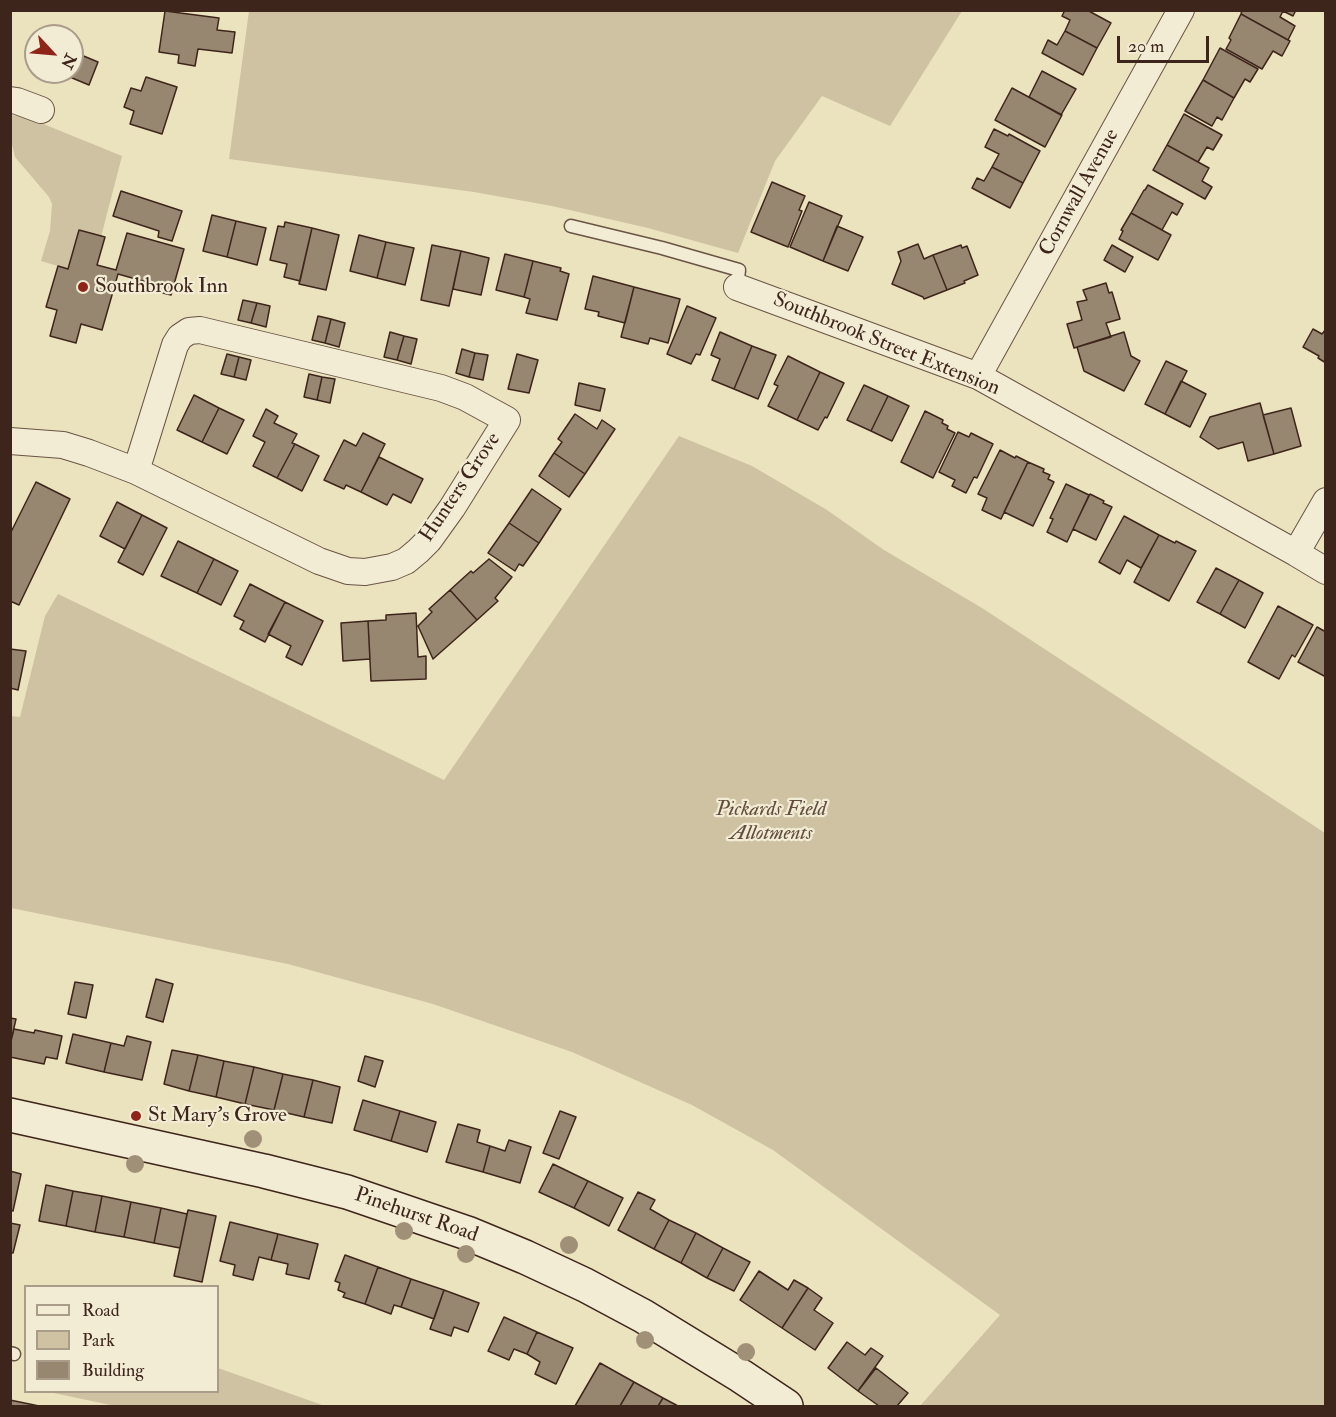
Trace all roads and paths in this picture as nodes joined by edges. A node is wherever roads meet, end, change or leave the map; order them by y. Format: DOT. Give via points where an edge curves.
graph roads {
  1 [pos="1181,10"];
  2 [pos="10,100"];
  3 [pos="41,110"];
  4 [pos="571,226"];
  5 [pos="737,287"];
  6 [pos="978,376"];
  7 [pos="10,441"];
  8 [pos="136,471"];
  9 [pos="1326,501"];
  10 [pos="1296,553"];
  11 [pos="1326,571"];
  12 [pos="10,1115"];
  13 [pos="786,1407"];
  1 -- 6 [label="street, Cornwall Avenue"];
  2 -- 3 [label="street"];
  4 -- 5 [label="lane, Southbrook Street Extension" via="739,270"];
  5 -- 6 [label="street, Southbrook Street Extension"];
  6 -- 10 [label="street, Southbrook Street Extension"];
  7 -- 8 [label="street, Hunters Grove" via="63,445"];
  8 -- 8 [label="street, Hunters Grove" via="175,345 189,331 200,330 441,388 507,420 429,540 406,561 377,571 348,571 319,561"];
  9 -- 10 [label="street"];
  10 -- 11 [label="street, Southbrook Street Extension"];
  12 -- 13 [label="street, Pinehurst Road" via="347,1192 467,1233 585,1285 643,1316"];
}
